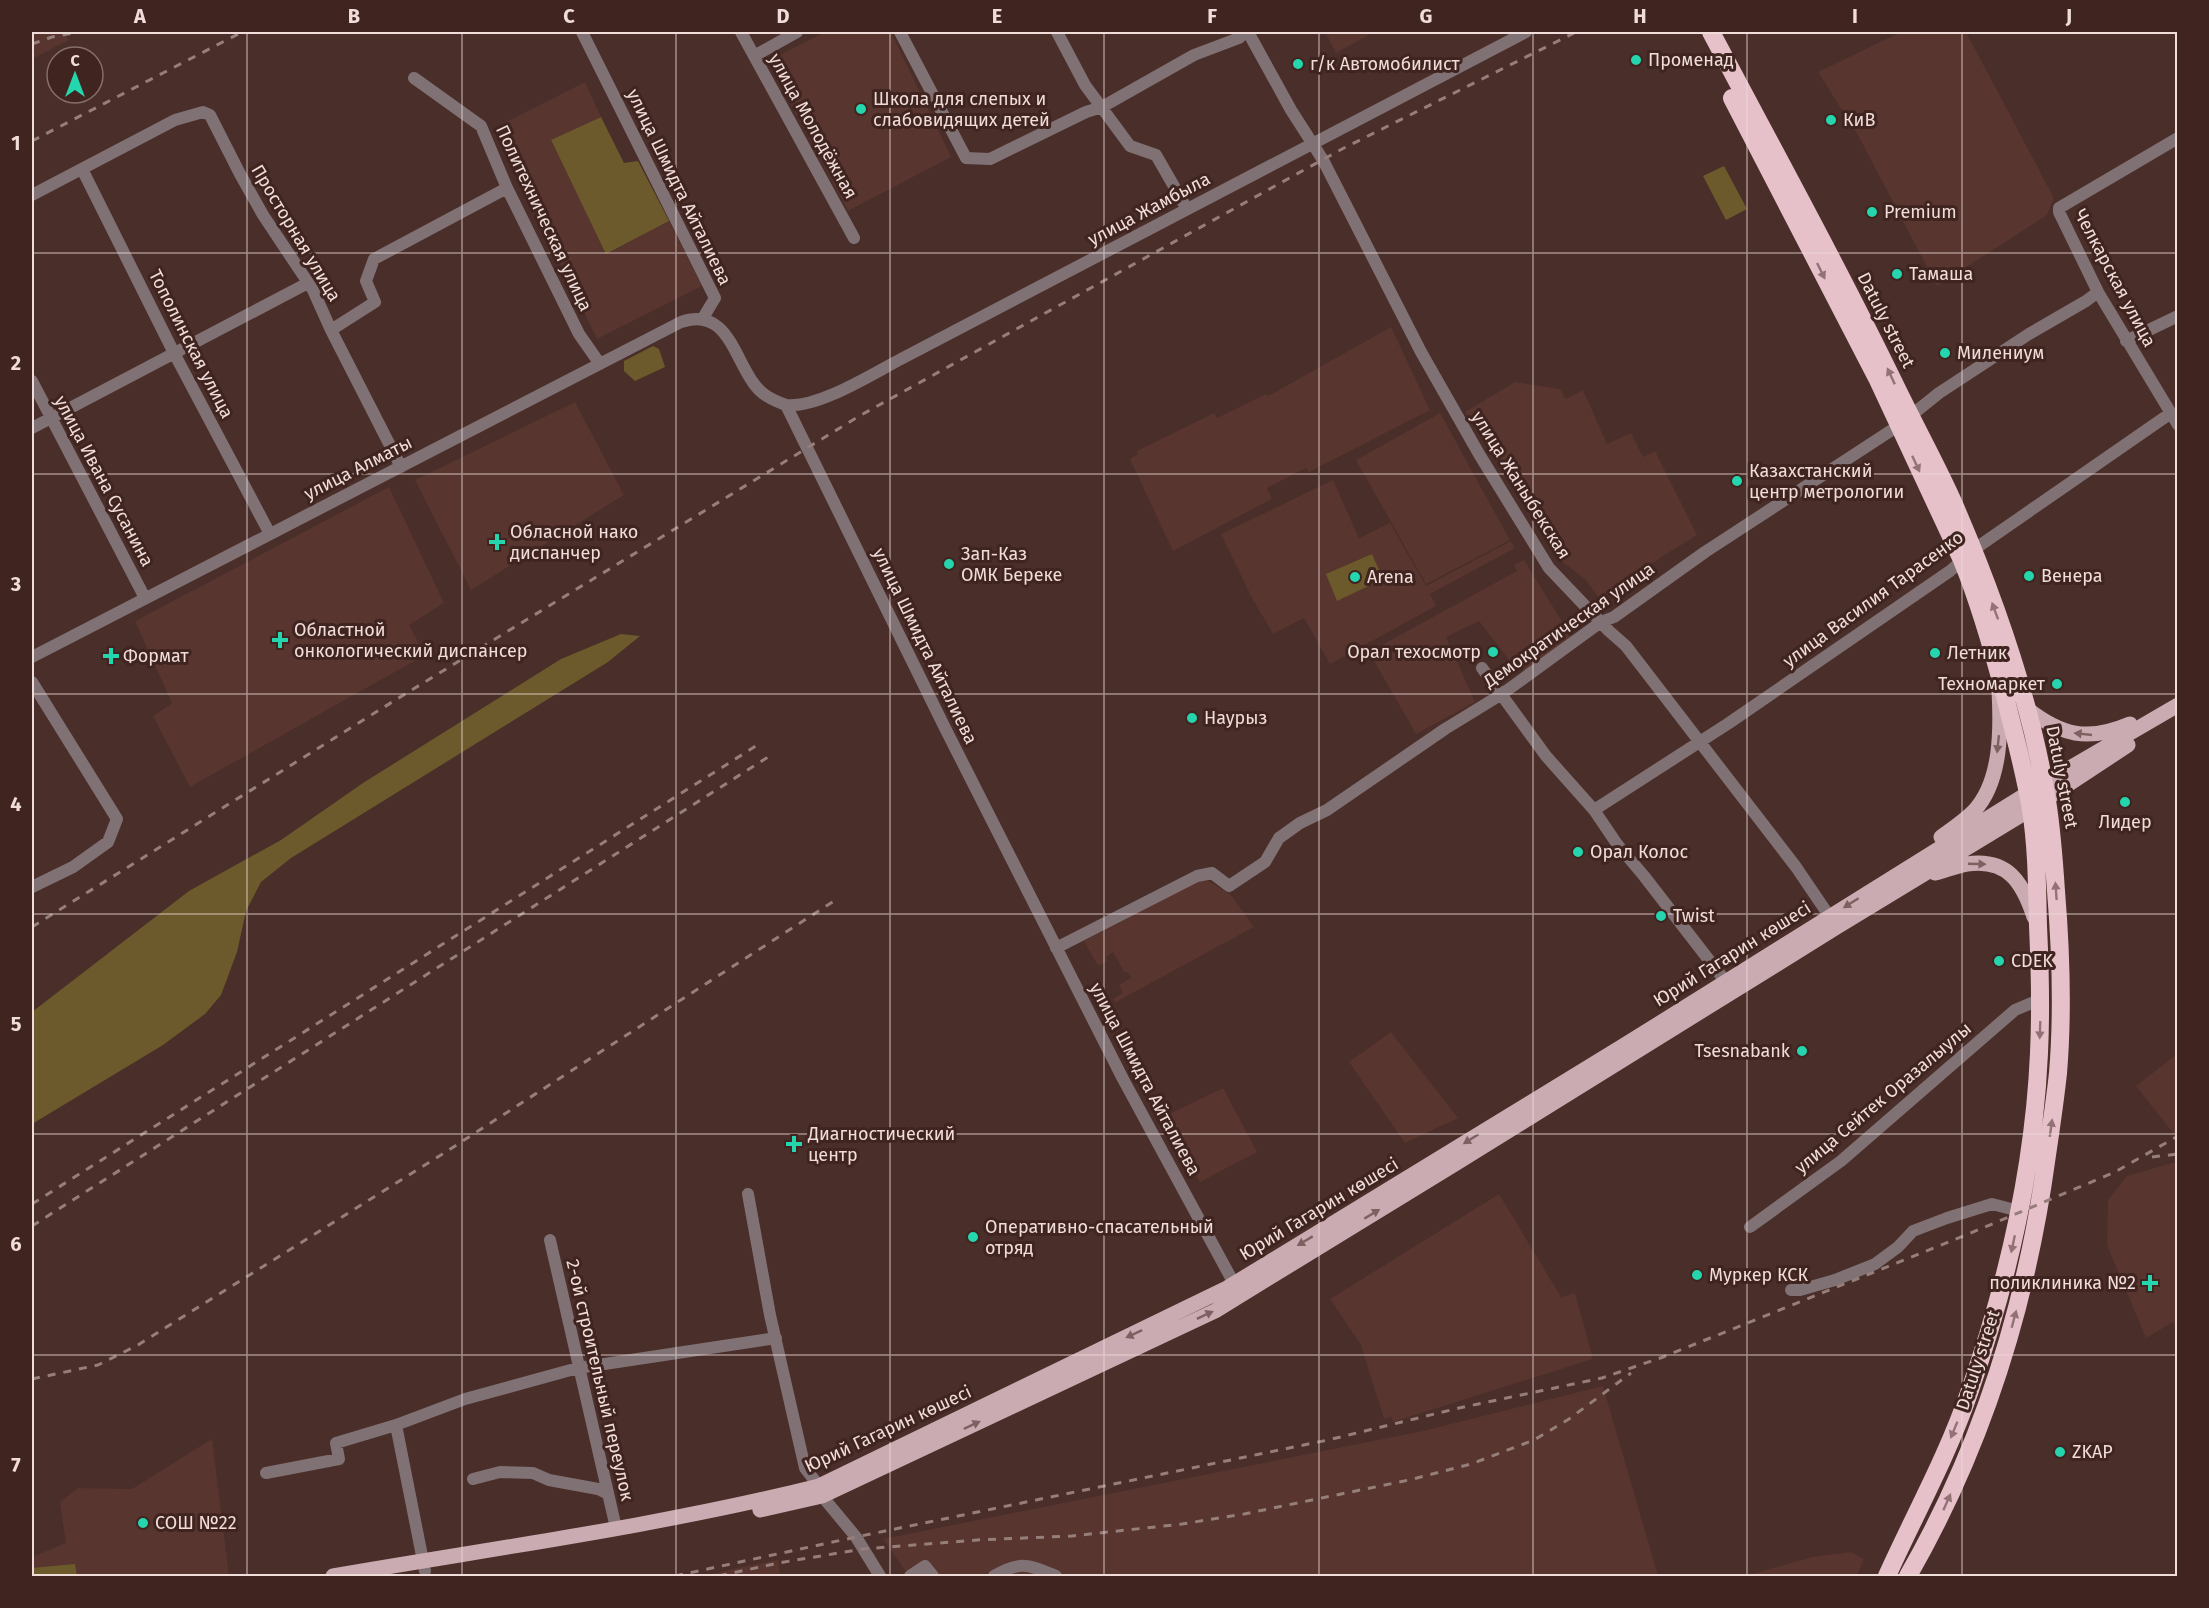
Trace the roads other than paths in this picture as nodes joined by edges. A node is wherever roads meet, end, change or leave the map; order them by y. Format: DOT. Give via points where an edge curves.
graph roads {
  1 [pos="582,32"];
  2 [pos="741,32"];
  3 [pos="797,32"];
  4 [pos="900,32"];
  5 [pos="1057,32"];
  6 [pos="1247,32"];
  7 [pos="1526,32"];
  8 [pos="1699,32"];
  9 [pos="1711,32"];
  10 [pos="754,56"];
  11 [pos="414,78"];
  12 [pos="1102,107"];
  13 [pos="2178,138"];
  14 [pos="1312,144"];
  15 [pos="82,169"];
  16 [pos="507,188"];
  17 [pos="32,195"];
  18 [pos="1187,209"];
  19 [pos="854,238"];
  20 [pos="308,283"];
  21 [pos="2098,292"];
  22 [pos="2178,316"];
  23 [pos="703,318"];
  24 [pos="331,330"];
  25 [pos="2126,341"];
  26 [pos="174,353"];
  27 [pos="600,364"];
  28 [pos="32,381"];
  29 [pos="786,405"];
  30 [pos="2171,413"];
  31 [pos="51,417"];
  32 [pos="1905,421"];
  33 [pos="2178,425"];
  34 [pos="32,428"];
  35 [pos="400,467"];
  36 [pos="270,534"];
  37 [pos="1967,556"];
  38 [pos="145,598"];
  39 [pos="1601,622"];
  40 [pos="32,657"];
  41 [pos="1996,665"];
  42 [pos="1482,668"];
  43 [pos="32,682"];
  44 [pos="1502,694"];
  45 [pos="2178,705"];
  46 [pos="2025,707"];
  47 [pos="2178,716"];
  48 [pos="1699,743"];
  49 [pos="2045,791"];
  50 [pos="2030,802"];
  51 [pos="1594,810"];
  52 [pos="1901,872"];
  53 [pos="1920,876"];
  54 [pos="32,887"];
  55 [pos="1833,921"];
  56 [pos="2059,928"];
  57 [pos="2038,929"];
  58 [pos="1056,948"];
  59 [pos="1726,982"];
  60 [pos="2041,999"];
  61 [pos="748,1194"];
  62 [pos="2019,1211"];
  63 [pos="1750,1227"];
  64 [pos="550,1240"];
  65 [pos="1238,1289"];
  66 [pos="1791,1290"];
  67 [pos="776,1338"];
  68 [pos="578,1368"];
  69 [pos="396,1425"];
  70 [pos="266,1473"];
  71 [pos="472,1479"];
  72 [pos="820,1491"];
  73 [pos="608,1494"];
  74 [pos="616,1528"];
  75 [pos="1902,1544"];
  76 [pos="1921,1554"];
  77 [pos="424,1566"];
  78 [pos="333,1576"];
  79 [pos="391,1576"];
  80 [pos="880,1576"];
  81 [pos="910,1576"];
  82 [pos="933,1576"];
  83 [pos="994,1576"];
  84 [pos="1056,1576"];
  85 [pos="1887,1576"];
  86 [pos="1908,1576"];
  1 -- 23 [label="street, улица Шмидта Айталиева" via="714,297"];
  2 -- 10 [label="street, улица Молодёжная"];
  3 -- 10 [label="street"];
  4 -- 12 [label="street" via="966,158 990,159"];
  5 -- 12 [label="street" via="1085,85"];
  6 -- 12 [label="street" via="1185,59"];
  6 -- 14 [label="street, улица Жаныбекская"];
  7 -- 14 [label="street, улица Жамбыла"];
  8 -- 32 [label="highway, Datuly street, one-way" via="1877,378"];
  32 -- 9 [label="highway, Datuly street, one-way"];
  10 -- 19 [label="street, улица Молодёжная"];
  11 -- 16 [label="street, Политехническая улица" via="481,126"];
  12 -- 18 [label="street" via="1130,146 1156,155"];
  13 -- 21 [label="street, Челкарская улица" via="2059,208"];
  14 -- 18 [label="street, улица Жамбыла"];
  14 -- 39 [label="street, улица Жаныбекская" via="1479,454 1549,568"];
  15 -- 17 [label="street"];
  15 -- 20 [label="street, Просторная улица" via="175,120 203,112 210,115 263,215"];
  15 -- 26 [label="street, Тополинская улица"];
  16 -- 24 [label="street" via="374,260 366,281 375,302"];
  16 -- 27 [label="street, Политехническая улица" via="579,334"];
  18 -- 29 [label="street, улица Жамбыла" via="816,401"];
  20 -- 24 [label="street, Просторная улица"];
  20 -- 26 [label="street"];
  21 -- 25 [label="street, Челкарская улица"];
  21 -- 32 [label="street, Демократическая улица" via="1968,374"];
  22 -- 25 [label="street"];
  23 -- 27 [label="street, улица Алматы" via="681,322"];
  23 -- 29 [label="street" via="724,332 762,393"];
  24 -- 35 [label="street, Просторная улица"];
  25 -- 30 [label="street, Челкарская улица"];
  26 -- 31 [label="street"];
  26 -- 36 [label="street, Тополинская улица"];
  27 -- 35 [label="street, улица Алматы"];
  28 -- 31 [label="street, улица Ивана Сусанина"];
  29 -- 58 [label="street, улица Шмидта Айталиева"];
  30 -- 33 [label="street, Челкарская улица"];
  30 -- 37 [label="street, улица Василия Тарасенко"];
  31 -- 34 [label="street"];
  31 -- 38 [label="street, улица Ивана Сусанина"];
  32 -- 37 [label="highway, Datuly street"];
  32 -- 39 [label="street, Демократическая улица"];
  35 -- 36 [label="street, улица Алматы"];
  36 -- 38 [label="street, улица Алматы"];
  37 -- 41 [label="highway, Datuly street"];
  46 -- 37 [label="highway, Datuly street, one-way" via="1998,618"];
  37 -- 48 [label="street, улица Василия Тарасенко"];
  38 -- 40 [label="street, улица Алматы"];
  39 -- 44 [label="street, Демократическая улица"];
  39 -- 48 [label="street, улица Жаныбекская" via="1626,646"];
  41 -- 50 [label="highway, Datuly street"];
  41 -- 52 [label="main road, one-way" via="1999,742 1988,788 1975,810"];
  42 -- 44 [label="street"];
  43 -- 54 [label="street" via="117,819 108,842 72,867"];
  44 -- 51 [label="street" via="1546,756"];
  44 -- 58 [label="street, Демократическая улица" via="1327,810 1300,823 1279,838 1265,862 1229,886 1212,873 1197,876"];
  45 -- 46 [label="main road, one-way" via="2095,735 2065,731"];
  45 -- 49 [label="main road, Юрий Гагарин көшесі"];
  46 -- 49 [label="highway, Datuly street"];
  47 -- 49 [label="main road, Юрий Гагарин көшесі"];
  48 -- 51 [label="street, улица Василия Тарасенко"];
  48 -- 55 [label="street, улица Жаныбекская" via="1794,864"];
  49 -- 50 [label="main road, Юрий Гагарин көшесі"];
  56 -- 49 [label="highway, Datuly street, one-way"];
  50 -- 52 [label="main road, Юрий Гагарин көшесі"];
  50 -- 53 [label="main road, Юрий Гагарин көшесі"];
  50 -- 57 [label="highway, Datuly street"];
  51 -- 59 [label="street"];
  52 -- 55 [label="main road, Юрий Гагарин көшесі, one-way"];
  53 -- 55 [label="main road, Юрий Гагарин көшесі"];
  53 -- 57 [label="main road, one-way" via="1970,863 1999,868 2023,887"];
  55 -- 59 [label="main road, Юрий Гагарин көшесі"];
  65 -- 55 [label="main road, Юрий Гагарин көшесі, one-way"];
  56 -- 57 [label="highway"];
  76 -- 56 [label="highway, Datuly street, one-way" via="1986,1410 2027,1266 2040,1204 2058,1072"];
  57 -- 60 [label="highway, Datuly street"];
  58 -- 65 [label="street, улица Шмидта Айталиева"];
  59 -- 65 [label="main road, Юрий Гагарин көшесі, one-way"];
  60 -- 62 [label="highway, Datuly street, one-way" via="2030,1150"];
  60 -- 63 [label="street, улица Сейтек Оразалыулы" via="2015,1010 1841,1161"];
  61 -- 67 [label="street"];
  62 -- 66 [label="street" via="1992,1204 1947,1218 1913,1231 1875,1264 1835,1280"];
  62 -- 75 [label="highway, Datuly street, one-way" via="2001,1290 1969,1394"];
  64 -- 68 [label="street, 2-ой строительный переулок"];
  65 -- 72 [label="main road, Юрий Гагарин көшесі" via="1215,1311"];
  67 -- 68 [label="street"];
  67 -- 72 [label="street" via="805,1468"];
  68 -- 69 [label="street" via="465,1399"];
  68 -- 73 [label="street, 2-ой строительный переулок"];
  69 -- 70 [label="street" via="336,1443 339,1459"];
  69 -- 77 [label="street"];
  71 -- 73 [label="street" via="500,1472 533,1473"];
  72 -- 74 [label="main road, Юрий Гагарин көшесі"];
  72 -- 77 [label="main road, Юрий Гагарин көшесі" via="781,1506 688,1524"];
  72 -- 80 [label="street"];
  73 -- 74 [label="street, 2-ой строительный переулок"];
  74 -- 77 [label="main road, Юрий Гагарин көшесі"];
  75 -- 76 [label="highway"];
  75 -- 85 [label="highway, Datuly street"];
  76 -- 86 [label="highway, Datuly street"];
  77 -- 78 [label="main road, Юрий Гагарин көшесі"];
  77 -- 79 [label="main road, Юрий Гагарин көшесі"];
  81 -- 82 [label="street" via="925,1566"];
  83 -- 84 [label="street" via="1029,1565"];
}
